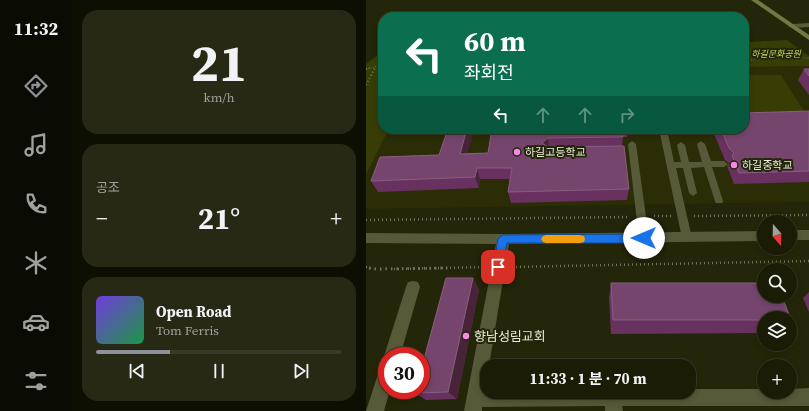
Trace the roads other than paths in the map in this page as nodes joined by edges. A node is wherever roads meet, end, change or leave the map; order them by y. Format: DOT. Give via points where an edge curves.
graph roads {
  1 [pos="754,0"];
  2 [pos="809,25"];
  3 [pos="792,26"];
  4 [pos="809,38"];
  5 [pos="664,134"];
  6 [pos="701,144"];
  7 [pos="681,145"];
  8 [pos="630,150"];
  9 [pos="686,164"];
  10 [pos="708,164"];
  11 [pos="724,164"];
  12 [pos="670,165"];
  13 [pos="693,193"];
  14 [pos="719,201"];
  15 [pos="797,235"];
  16 [pos="809,235"];
  17 [pos="757,236"];
  18 [pos="366,238"];
  19 [pos="644,238"];
  20 [pos="687,238"];
  21 [pos="503,239"];
  22 [pos="413,287"];
  23 [pos="395,347"];
  24 [pos="809,397"];
  25 [pos="379,399"];
  26 [pos="474,404"];
  27 [pos="614,404"];
  28 [pos="375,411"];
  1 -- 3 [label="street"];
  2 -- 3 [label="street"];
  3 -- 4 [label="street"];
  5 -- 12 [label="lane"];
  6 -- 10 [label="lane"];
  7 -- 9 [label="lane"];
  8 -- 19 [label="lane"];
  9 -- 10 [label="lane"];
  9 -- 12 [label="lane"];
  9 -- 13 [label="lane"];
  10 -- 11 [label="lane"];
  10 -- 14 [label="lane"];
  12 -- 20 [label="lane"];
  15 -- 16 [label="street"];
  17 -- 20 [label="street"];
  18 -- 21 [label="street"];
  19 -- 20 [label="street"];
  19 -- 21 [label="street"];
  21 -- 26 [label="street"];
  22 -- 23 [label="street"];
  24 -- 27 [label="street"];
  25 -- 28 [label="street"];
  26 -- 27 [label="street"];
}
